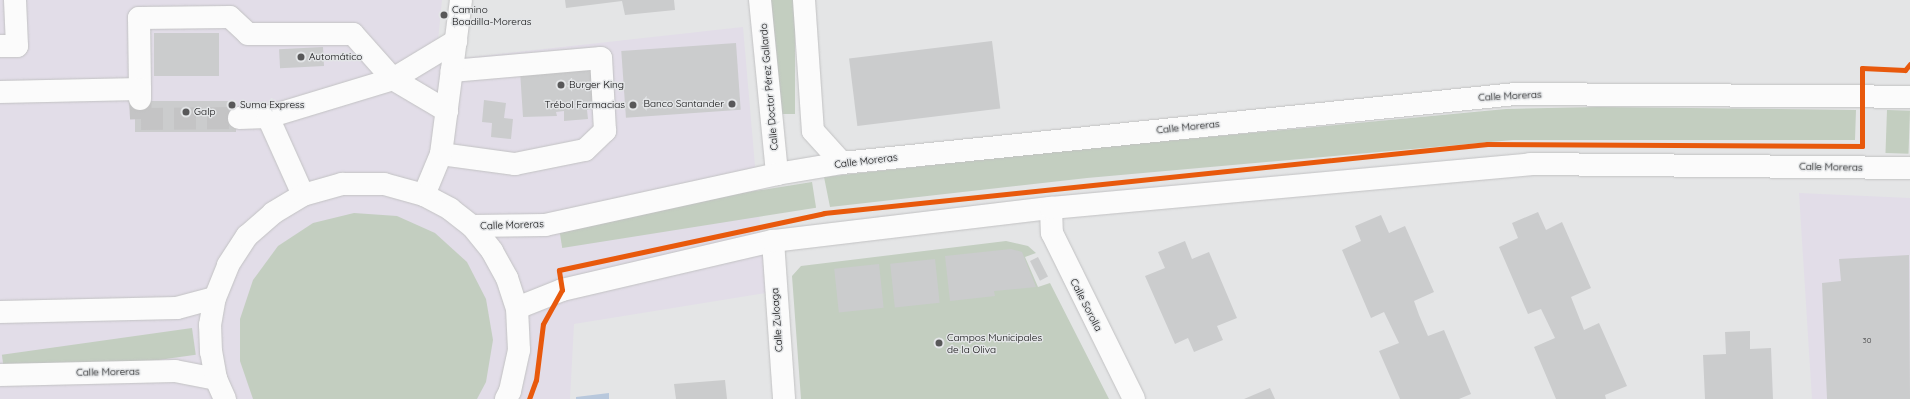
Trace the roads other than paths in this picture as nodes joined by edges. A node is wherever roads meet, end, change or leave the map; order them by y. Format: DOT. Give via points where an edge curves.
graph roads {
  1 [pos="15,0"];
  2 [pos="461,0"];
  3 [pos="760,0"];
  4 [pos="804,0"];
  5 [pos="456,41"];
  6 [pos="0,46"];
  7 [pos="452,71"];
  8 [pos="393,79"];
  9 [pos="0,92"];
  10 [pos="1910,97"];
  11 [pos="447,111"];
  12 [pos="268,117"];
  13 [pos="239,118"];
  14 [pos="441,154"];
  15 [pos="842,163"];
  16 [pos="1910,168"];
  17 [pos="777,174"];
  18 [pos="303,195"];
  19 [pos="424,195"];
  20 [pos="1050,208"];
  21 [pos="472,226"];
  22 [pos="773,241"];
  23 [pos="215,298"];
  24 [pos="516,308"];
  25 [pos="0,312"];
  26 [pos="0,375"];
  27 [pos="216,379"];
  28 [pos="225,399"];
  29 [pos="506,399"];
  30 [pos="784,399"];
  31 [pos="1134,399"];
  1 -- 6 [label="street" via="17,46"];
  2 -- 5 [label="street"];
  3 -- 17 [label="street, Calle Doctor Pérez Gallardo"];
  4 -- 15 [label="street" via="813,131"];
  5 -- 7 [label="street"];
  5 -- 8 [label="street"];
  7 -- 11 [label="street"];
  7 -- 14 [label="street" via="601,58 606,131 585,150 515,164"];
  8 -- 9 [label="street" via="353,34 248,34 230,17 139,18 140,94"];
  8 -- 11 [label="street"];
  8 -- 12 [label="street"];
  10 -- 15 [label="street, Calle Moreras" via="1515,94"];
  11 -- 14 [label="street"];
  12 -- 13 [label="street"];
  12 -- 18 [label="street"];
  14 -- 19 [label="street"];
  15 -- 17 [label="street, Calle Moreras"];
  16 -- 20 [label="street, Calle Moreras" via="1530,164"];
  17 -- 21 [label="street, Calle Moreras" via="546,225"];
  18 -- 19 [label="street" via="342,184 384,184"];
  18 -- 23 [label="street" via="272,213 247,236 228,265"];
  19 -- 21 [label="street" via="450,209"];
  20 -- 22 [label="street, Calle Moreras"];
  20 -- 31 [label="street, Calle Sorolla" via="1052,233"];
  21 -- 24 [label="street" via="500,264"];
  22 -- 24 [label="street, Calle Moreras" via="562,290"];
  22 -- 30 [label="street, Calle Zuloaga"];
  23 -- 25 [label="street" via="177,308"];
  23 -- 27 [label="street" via="210,325"];
  24 -- 29 [label="street" via="519,350"];
  26 -- 27 [label="street, Calle Moreras" via="175,371"];
  27 -- 28 [label="street"];
}
